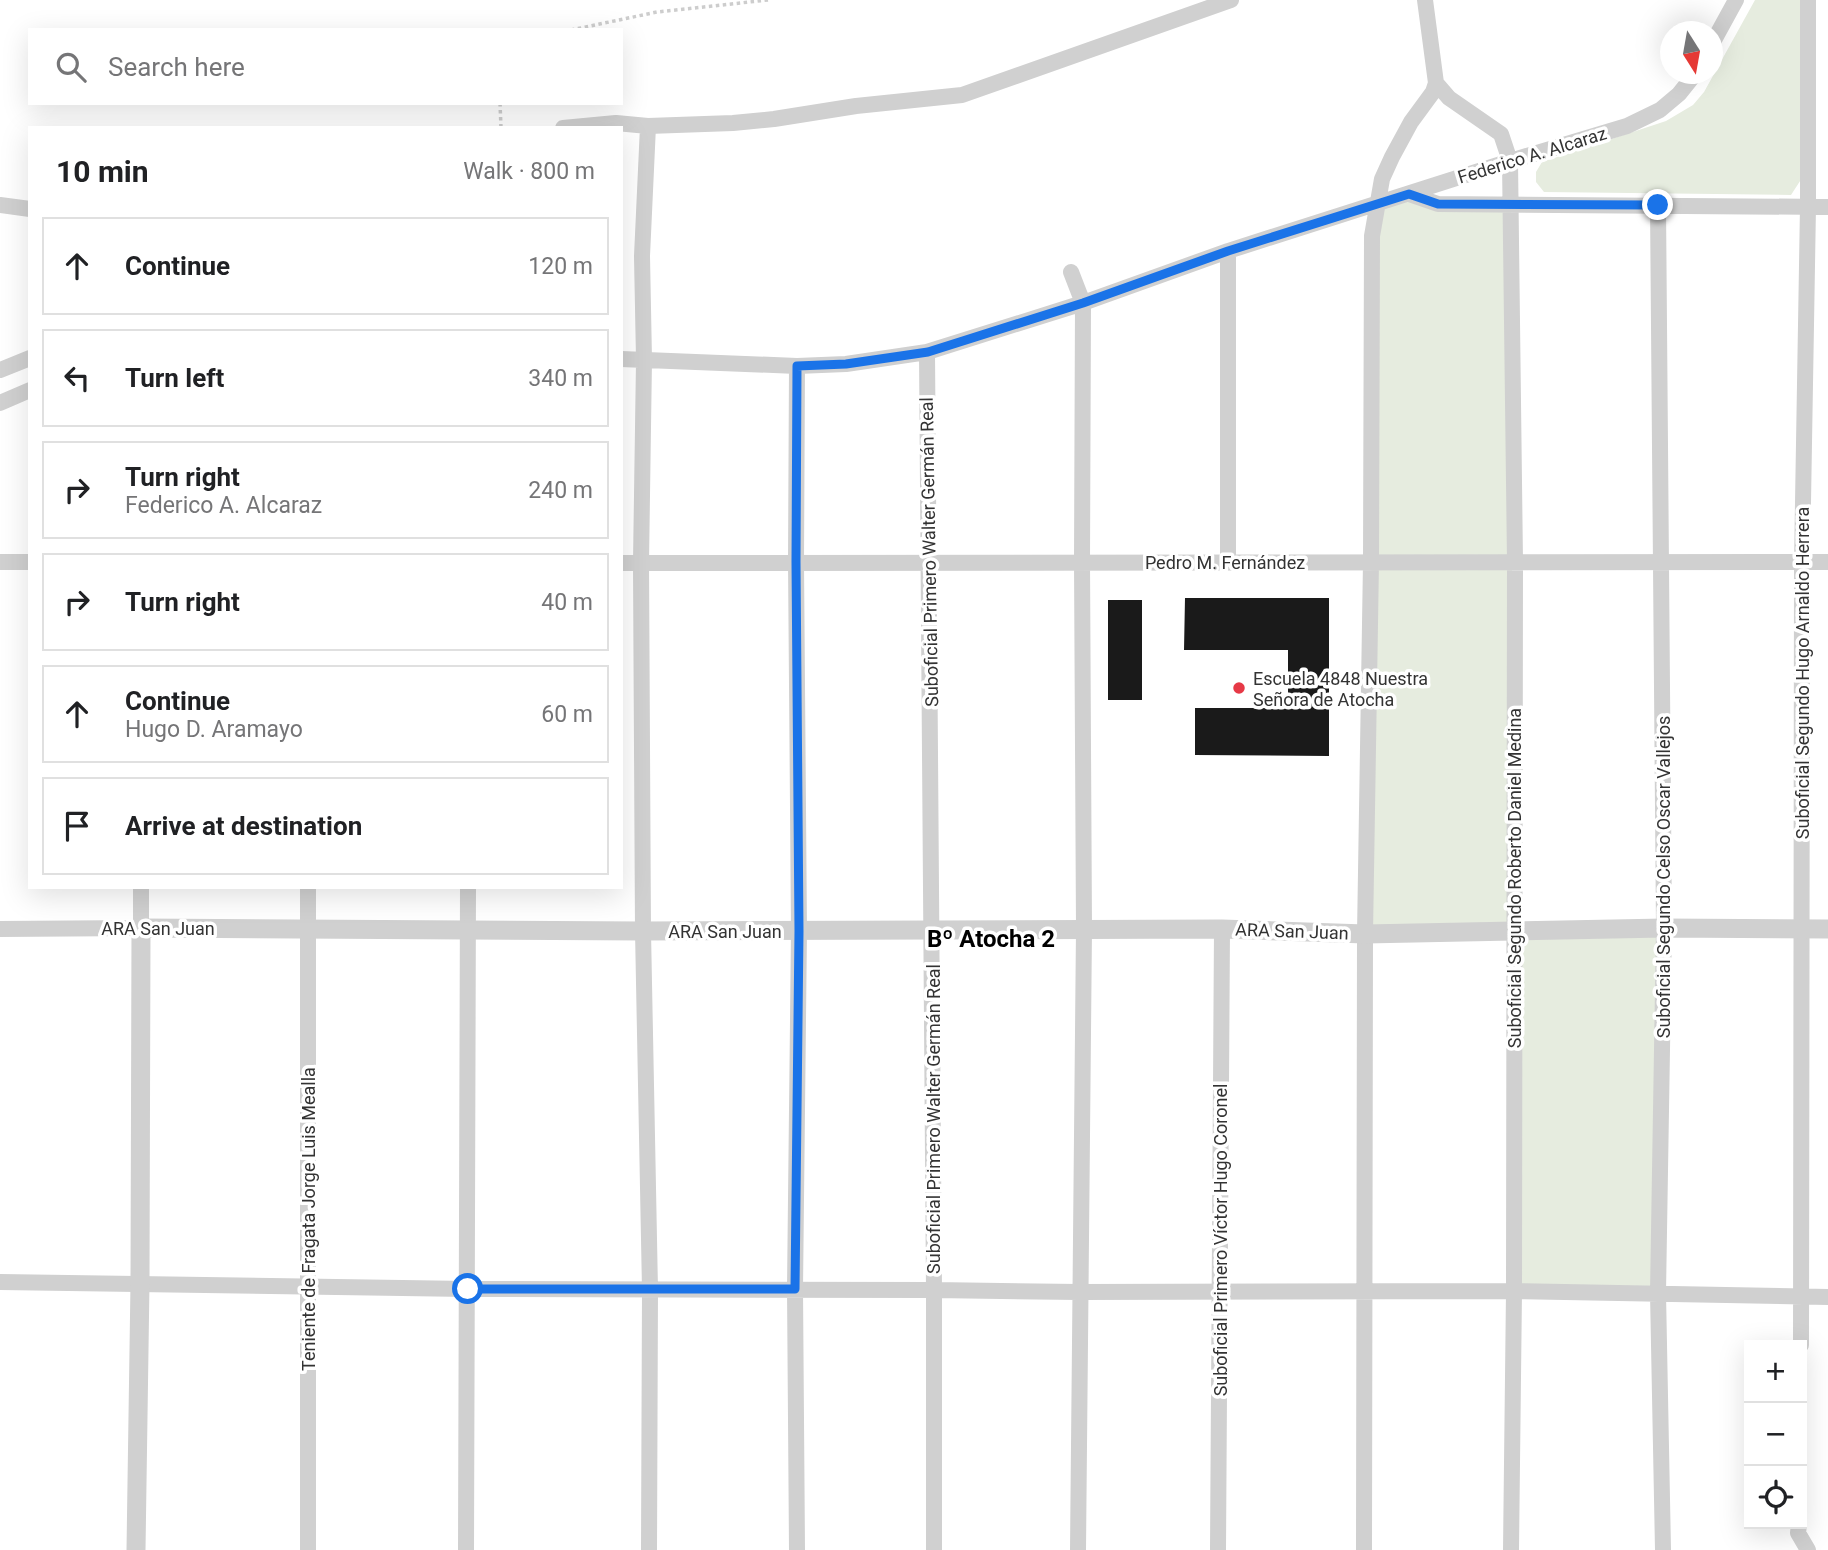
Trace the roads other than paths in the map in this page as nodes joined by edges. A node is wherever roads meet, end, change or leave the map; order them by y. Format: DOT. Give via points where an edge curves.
graph roads {
  1 [pos="1231,0"];
  2 [pos="1425,0"];
  3 [pos="1736,0"];
  4 [pos="1808,0"];
  5 [pos="1723,24"];
  6 [pos="1436,83"];
  7 [pos="1687,84"];
  8 [pos="584,126"];
  9 [pos="648,127"];
  10 [pos="1510,161"];
  11 [pos="1409,194"];
  12 [pos="1378,204"];
  13 [pos="0,205"];
  14 [pos="1511,205"];
  15 [pos="1658,205"];
  16 [pos="1808,206"];
  17 [pos="1828,206"];
  18 [pos="28,209"];
  19 [pos="1228,251"];
  20 [pos="1071,272"];
  21 [pos="1083,303"];
  22 [pos="928,352"];
  23 [pos="28,359"];
  24 [pos="623,359"];
  25 [pos="644,360"];
  26 [pos="797,366"];
  27 [pos="0,370"];
  28 [pos="28,391"];
  29 [pos="0,403"];
  30 [pos="0,562"];
  31 [pos="28,562"];
  32 [pos="796,562"];
  33 [pos="930,562"];
  34 [pos="1082,562"];
  35 [pos="1228,562"];
  36 [pos="1371,562"];
  37 [pos="1515,562"];
  38 [pos="1662,562"];
  39 [pos="1802,562"];
  40 [pos="1828,562"];
  41 [pos="623,563"];
  42 [pos="641,563"];
  43 [pos="141,889"];
  44 [pos="308,889"];
  45 [pos="468,889"];
  46 [pos="141,928"];
  47 [pos="1664,928"];
  48 [pos="0,929"];
  49 [pos="308,929"];
  50 [pos="932,929"];
  51 [pos="1084,929"];
  52 [pos="1222,929"];
  53 [pos="1802,929"];
  54 [pos="1828,929"];
  55 [pos="468,930"];
  56 [pos="799,931"];
  57 [pos="1513,931"];
  58 [pos="643,932"];
  59 [pos="1365,934"];
  60 [pos="0,1282"];
  61 [pos="140,1283"];
  62 [pos="308,1286"];
  63 [pos="468,1289"];
  64 [pos="795,1289"];
  65 [pos="650,1290"];
  66 [pos="934,1290"];
  67 [pos="1514,1291"];
  68 [pos="1079,1292"];
  69 [pos="1364,1292"];
  70 [pos="1219,1293"];
  71 [pos="1658,1293"];
  72 [pos="1802,1297"];
  73 [pos="1828,1297"];
  74 [pos="1801,1340"];
  75 [pos="1798,1529"];
  76 [pos="136,1550"];
  77 [pos="308,1550"];
  78 [pos="466,1550"];
  79 [pos="649,1550"];
  80 [pos="797,1550"];
  81 [pos="934,1550"];
  82 [pos="1078,1550"];
  83 [pos="1219,1550"];
  84 [pos="1364,1550"];
  85 [pos="1511,1550"];
  86 [pos="1663,1550"];
  87 [pos="1808,1550"];
  1 -- 9 [label="street" via="962,95 733,124"];
  2 -- 6 [label="street"];
  3 -- 5 [label="street"];
  4 -- 16 [label="street, Suboficial Segundo Hugo Arnaldo Herrera"];
  6 -- 10 [label="street" via="1501,134"];
  6 -- 12 [label="street" via="1392,157"];
  7 -- 10 [label="street, Federico A. Alcaraz" via="1660,110 1627,125"];
  8 -- 9 [label="street"];
  9 -- 25 [label="street" via="642,256"];
  10 -- 11 [label="street, Federico A. Alcaraz"];
  10 -- 14 [label="street, Suboficial Segundo Roberto Daniel Medina"];
  11 -- 12 [label="street, Federico A. Alcaraz"];
  11 -- 14 [label="street" via="1438,204"];
  12 -- 19 [label="street, Federico A. Alcaraz"];
  12 -- 36 [label="street" via="1372,236"];
  13 -- 18 [label="street"];
  14 -- 15 [label="street"];
  14 -- 37 [label="street, Suboficial Segundo Roberto Daniel Medina"];
  15 -- 16 [label="street"];
  15 -- 38 [label="street, Suboficial Segundo Celso Oscar Vallejos"];
  16 -- 17 [label="street"];
  16 -- 39 [label="street, Suboficial Segundo Hugo Arnaldo Herrera"];
  19 -- 21 [label="street, Federico A. Alcaraz"];
  19 -- 35 [label="street"];
  20 -- 21 [label="street"];
  21 -- 22 [label="street, Federico A. Alcaraz"];
  21 -- 34 [label="street"];
  22 -- 26 [label="street, Federico A. Alcaraz"];
  22 -- 33 [label="street, Suboficial Primero Walter Germán Real"];
  23 -- 27 [label="street"];
  24 -- 25 [label="street, Federico A. Alcaraz"];
  25 -- 26 [label="street, Federico A. Alcaraz"];
  25 -- 42 [label="street"];
  26 -- 32 [label="street"];
  28 -- 29 [label="street"];
  30 -- 31 [label="street"];
  32 -- 33 [label="street, Pedro M. Fernández"];
  32 -- 42 [label="street, Pedro M. Fernández"];
  32 -- 56 [label="street"];
  33 -- 34 [label="street, Pedro M. Fernández"];
  33 -- 50 [label="street, Suboficial Primero Walter Germán Real"];
  34 -- 35 [label="street, Pedro M. Fernández"];
  34 -- 51 [label="street"];
  35 -- 36 [label="street, Pedro M. Fernández"];
  36 -- 37 [label="street, Pedro M. Fernández"];
  36 -- 59 [label="street"];
  37 -- 38 [label="street, Pedro M. Fernández"];
  37 -- 57 [label="street, Suboficial Segundo Roberto Daniel Medina"];
  38 -- 39 [label="street, Pedro M. Fernández"];
  38 -- 47 [label="street, Suboficial Segundo Celso Oscar Vallejos"];
  39 -- 40 [label="street, Pedro M. Fernández"];
  39 -- 53 [label="street, Suboficial Segundo Hugo Arnaldo Herrera"];
  41 -- 42 [label="street, Pedro M. Fernández"];
  42 -- 58 [label="street"];
  43 -- 46 [label="street"];
  44 -- 49 [label="street, Teniente de Fragata Jorge Luis Mealla"];
  45 -- 55 [label="street"];
  46 -- 48 [label="street, ARA San Juan"];
  46 -- 49 [label="street, ARA San Juan"];
  46 -- 61 [label="street"];
  47 -- 53 [label="street, ARA San Juan"];
  47 -- 57 [label="street, ARA San Juan"];
  47 -- 71 [label="street, Suboficial Segundo Celso Oscar Vallejos"];
  49 -- 55 [label="street, ARA San Juan"];
  49 -- 62 [label="street, Teniente de Fragata Jorge Luis Mealla"];
  50 -- 51 [label="street, ARA San Juan"];
  50 -- 56 [label="street, ARA San Juan"];
  50 -- 66 [label="street, Suboficial Primero Walter Germán Real"];
  51 -- 52 [label="street, ARA San Juan"];
  51 -- 68 [label="street"];
  52 -- 59 [label="street, ARA San Juan"];
  52 -- 70 [label="street, Suboficial Primero Víctor Hugo Coronel"];
  53 -- 54 [label="street, ARA San Juan"];
  53 -- 72 [label="street, Suboficial Segundo Hugo Arnaldo Herrera"];
  55 -- 58 [label="street, ARA San Juan"];
  55 -- 63 [label="street"];
  56 -- 58 [label="street, ARA San Juan"];
  56 -- 64 [label="street"];
  57 -- 59 [label="street, ARA San Juan"];
  57 -- 67 [label="street, Suboficial Segundo Roberto Daniel Medina"];
  58 -- 65 [label="street"];
  59 -- 69 [label="street"];
  60 -- 61 [label="street"];
  61 -- 62 [label="street"];
  61 -- 76 [label="street"];
  62 -- 63 [label="street"];
  62 -- 77 [label="street, Teniente de Fragata Jorge Luis Mealla"];
  63 -- 65 [label="street"];
  63 -- 78 [label="street"];
  64 -- 65 [label="street"];
  64 -- 66 [label="street"];
  64 -- 80 [label="street"];
  65 -- 79 [label="street"];
  66 -- 68 [label="street"];
  66 -- 81 [label="street, Suboficial Primero Walter Germán Real"];
  67 -- 69 [label="street"];
  67 -- 71 [label="street"];
  67 -- 85 [label="street, Suboficial Segundo Roberto Daniel Medina"];
  68 -- 70 [label="street"];
  68 -- 82 [label="street"];
  69 -- 70 [label="street"];
  69 -- 84 [label="street"];
  70 -- 83 [label="street, Suboficial Primero Víctor Hugo Coronel"];
  71 -- 72 [label="street"];
  71 -- 86 [label="street, Suboficial Segundo Celso Oscar Vallejos"];
  72 -- 73 [label="street"];
  72 -- 74 [label="street, Suboficial Segundo Hugo Arnaldo Herrera"];
  75 -- 87 [label="street"];
}
